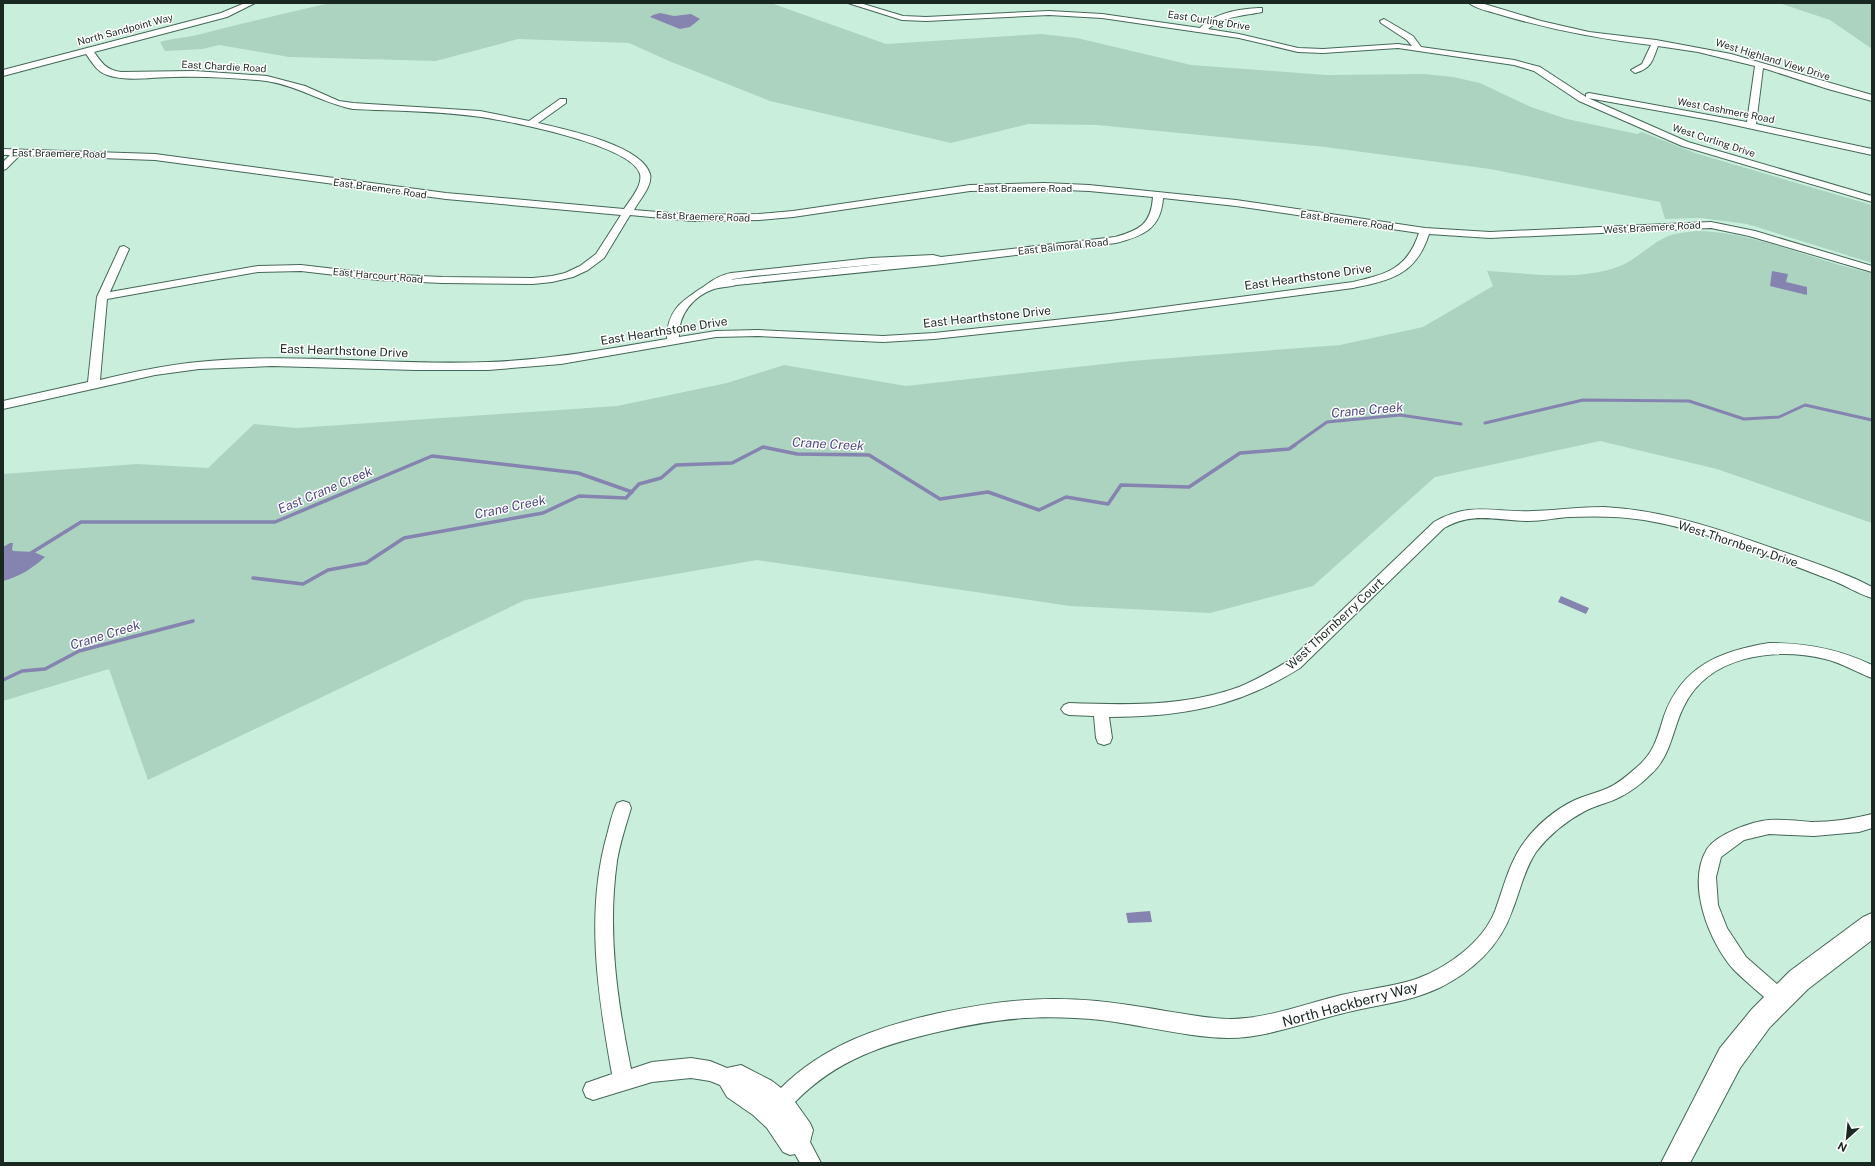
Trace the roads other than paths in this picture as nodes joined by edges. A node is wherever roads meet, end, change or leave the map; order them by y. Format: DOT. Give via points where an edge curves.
graph roads {
  1 [pos="251,3"];
  2 [pos="852,3"];
  3 [pos="1474,3"];
  4 [pos="1259,10"];
  5 [pos="1384,21"];
  6 [pos="1202,30"];
  7 [pos="1656,42"];
  8 [pos="1417,47"];
  9 [pos="88,50"];
  10 [pos="1759,65"];
  11 [pos="1537,69"];
  12 [pos="1635,70"];
  13 [pos="3,73"];
  14 [pos="1575,95"];
  15 [pos="1872,98"];
  16 [pos="563,100"];
  17 [pos="532,124"];
  18 [pos="1751,126"];
  19 [pos="3,152"];
  20 [pos="18,152"];
  21 [pos="1872,152"];
  22 [pos="3,167"];
  23 [pos="1158,195"];
  24 [pos="1872,199"];
  25 [pos="626,212"];
  26 [pos="1425,231"];
  27 [pos="124,249"];
  28 [pos="1872,269"];
  29 [pos="102,297"];
  30 [pos="673,342"];
  31 [pos="94,384"];
  32 [pos="3,404"];
  33 [pos="1552,514"];
  34 [pos="1872,593"];
  35 [pos="1872,672"];
  36 [pos="1069,709"];
  37 [pos="1101,711"];
  38 [pos="1104,738"];
  39 [pos="622,808"];
  40 [pos="1872,821"];
  41 [pos="1872,925"];
  42 [pos="1779,998"];
  43 [pos="727,1078"];
  44 [pos="624,1080"];
  45 [pos="593,1090"];
  46 [pos="782,1101"];
  47 [pos="800,1144"];
  48 [pos="811,1163"];
  49 [pos="1675,1163"];
  1 -- 9 [label="street, North Sandpoint Way" via="224,15"];
  2 -- 6 [label="street, East Curling Drive" via="888,15 914,19 1073,14"];
  3 -- 7 [label="street, West Highland View Drive" via="1605,37"];
  4 -- 6 [label="street" via="1241,12 1208,24"];
  5 -- 8 [label="street" via="1410,38"];
  6 -- 8 [label="street, East Curling Drive" via="1312,51 1376,46"];
  7 -- 10 [label="street, West Highland View Drive" via="1713,52"];
  7 -- 12 [label="street" via="1646,65"];
  8 -- 11 [label="street, East Curling Drive"];
  9 -- 13 [label="street, North Sandpoint Way"];
  9 -- 17 [label="street, East Chardie Road" via="102,69 115,74 194,74 267,79 353,106 480,114"];
  10 -- 15 [label="street, West Highland View Drive"];
  10 -- 18 [label="street"];
  11 -- 14 [label="street, West Curling Drive"];
  14 -- 18 [label="street, West Cashmere Road" via="1593,96"];
  14 -- 24 [label="street, West Curling Drive" via="1685,144"];
  16 -- 17 [label="street"];
  17 -- 25 [label="street, East Chardie Road" via="604,144 633,158 644,174 644,184"];
  18 -- 21 [label="street, West Cashmere Road"];
  19 -- 20 [label="street, East Braemere Road"];
  20 -- 22 [label="street"];
  20 -- 25 [label="street, East Braemere Road" via="155,157 391,190"];
  23 -- 25 [label="street, East Braemere Road" via="1089,188 1012,186 970,188 759,217 693,218"];
  23 -- 26 [label="street, East Braemere Road" via="1236,203"];
  23 -- 30 [label="street, East Balmoral Road" via="1156,214 1149,225 1134,235 1116,240 941,260 933,258 871,261 731,276 718,281 685,303 675,316 671,328"];
  25 -- 29 [label="street, East Harcourt Road" via="600,256 584,268 552,279 442,280 279,268"];
  26 -- 28 [label="street, West Braemere Road" via="1490,235 1711,225 1757,234"];
  26 -- 30 [label="street, East Hearthstone Drive" via="1421,248 1404,268 1380,279 1353,285 1110,317 934,336 883,338 758,333 716,334"];
  27 -- 29 [label="street"];
  29 -- 31 [label="street"];
  30 -- 31 [label="street, East Hearthstone Drive" via="561,360 488,366 272,362 199,365"];
  31 -- 32 [label="street, East Hearthstone Drive"];
  33 -- 34 [label="street, West Thornberry Drive" via="1621,513 1690,526 1844,580"];
  33 -- 37 [label="street, West Thornberry Court" via="1530,516 1478,512 1448,519 1295,664 1271,679 1239,693 1208,703 1175,708"];
  35 -- 46 [label="street, North Hackberry Way" via="1860,664 1823,652 1795,647 1768,648 1743,653 1711,665 1679,698 1664,744 1650,765 1618,790 1580,806 1563,817 1542,835 1527,852 1500,920 1487,939 1462,964 1430,982 1279,1023 1233,1029 1058,1007 973,1014 884,1036 857,1046 799,1082"];
  36 -- 37 [label="street, West Thornberry Court"];
  37 -- 38 [label="street"];
  39 -- 44 [label="street" via="609,859 603,926 606,973"];
  40 -- 42 [label="street" via="1859,825 1814,829 1769,827 1740,834 1714,853 1707,877 1709,905 1720,933 1740,963"];
  41 -- 42 [label="street"];
  42 -- 49 [label="street" via="1730,1058"];
  43 -- 44 [label="street" via="710,1071 691,1068 652,1072"];
  43 -- 46 [label="street" via="741,1075"];
  43 -- 47 [label="street" via="734,1090 756,1104 774,1121 790,1145"];
  44 -- 45 [label="street"];
  46 -- 47 [label="street" via="803,1130"];
  47 -- 48 [label="street"];
}
